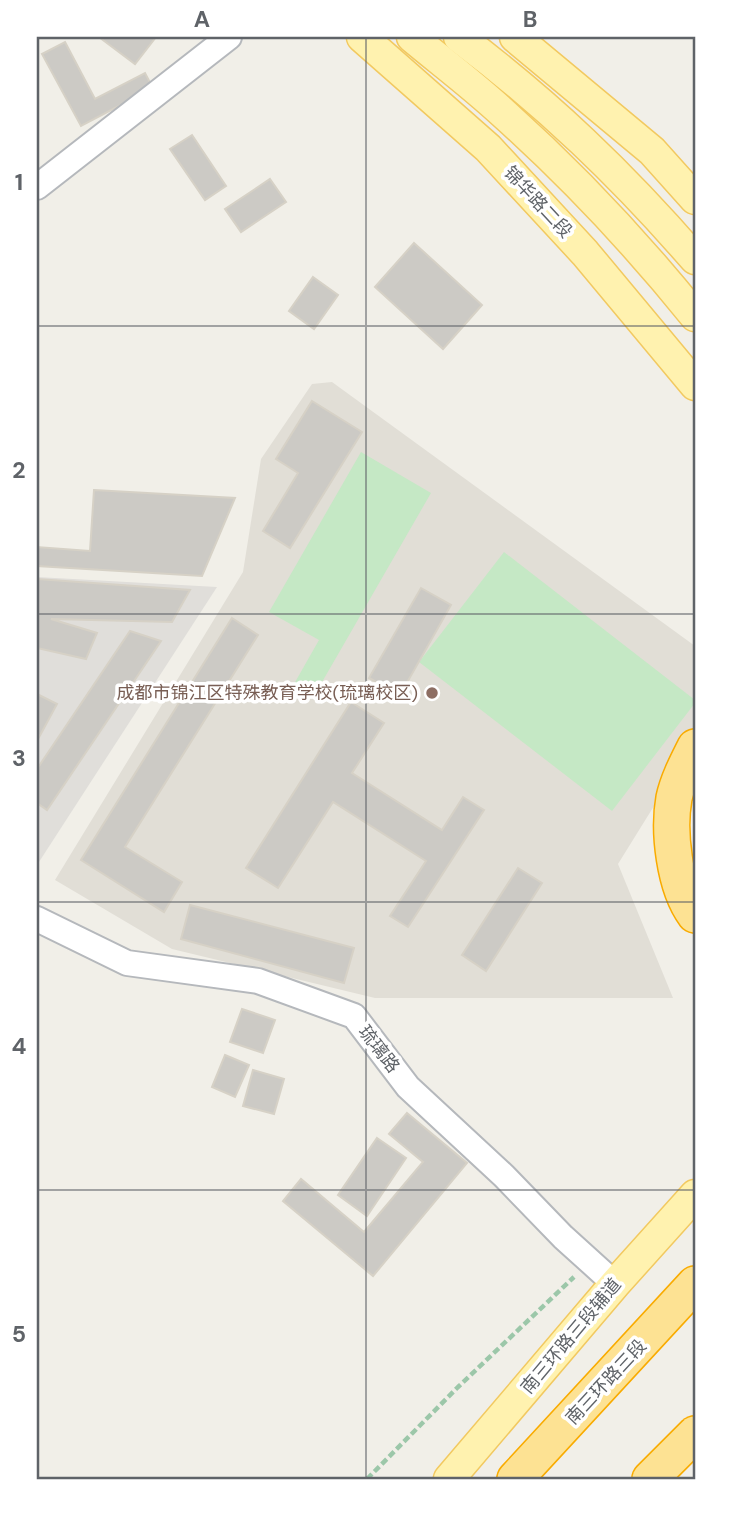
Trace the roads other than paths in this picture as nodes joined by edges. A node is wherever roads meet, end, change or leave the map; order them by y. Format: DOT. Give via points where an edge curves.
graph roads {
  1 [pos="229,37"];
  2 [pos="362,37"];
  3 [pos="412,37"];
  4 [pos="459,37"];
  5 [pos="515,37"];
  6 [pos="37,187"];
  7 [pos="695,199"];
  8 [pos="695,259"];
  9 [pos="695,316"];
  10 [pos="695,385"];
  11 [pos="695,747"];
  12 [pos="695,915"];
  13 [pos="37,919"];
  14 [pos="695,1195"];
  15 [pos="615,1284"];
  16 [pos="695,1284"];
  17 [pos="695,1434"];
  18 [pos="449,1479"];
  19 [pos="515,1479"];
  20 [pos="650,1479"];
  1 -- 6 [label="street"];
  2 -- 10 [label="main road, 锦华路二段" via="488,148 585,253"];
  3 -- 9 [label="main road" via="503,112 583,190"];
  4 -- 8 [label="main road" via="567,125"];
  5 -- 7 [label="main road" via="652,151"];
  11 -- 12 [label="highway" via="674,797 671,837 678,874"];
  13 -- 15 [label="street, 琉璃路" via="127,963 258,981 354,1016 408,1087"];
  14 -- 15 [label="main road, 南三环路三段辅道"];
  15 -- 18 [label="main road, 南三环路三段辅道"];
  16 -- 19 [label="highway, 南三环路三段"];
  17 -- 20 [label="highway"];
}
